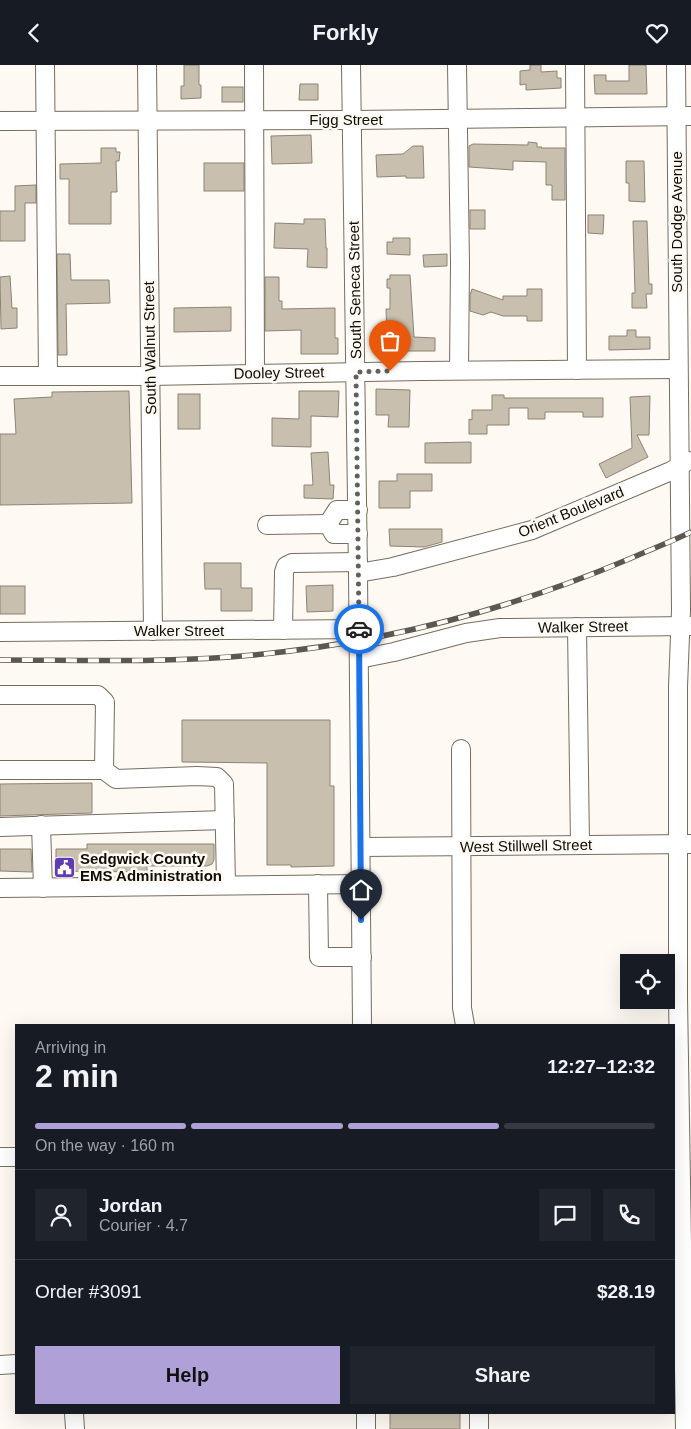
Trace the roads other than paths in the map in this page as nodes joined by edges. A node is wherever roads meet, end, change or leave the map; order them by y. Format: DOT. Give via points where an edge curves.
graph roads {
  1 [pos="45,65"];
  2 [pos="147,65"];
  3 [pos="254,65"];
  4 [pos="351,65"];
  5 [pos="457,65"];
  6 [pos="575,65"];
  7 [pos="676,65"];
  8 [pos="684,116"];
  9 [pos="575,117"];
  10 [pos="458,119"];
  11 [pos="148,120"];
  12 [pos="254,120"];
  13 [pos="0,121"];
  14 [pos="46,121"];
  15 [pos="352,121"];
  16 [pos="678,369"];
  17 [pos="459,370"];
  18 [pos="577,370"];
  19 [pos="356,372"];
  20 [pos="255,374"];
  21 [pos="0,376"];
  22 [pos="48,376"];
  23 [pos="150,376"];
  24 [pos="685,462"];
  25 [pos="358,510"];
  26 [pos="328,524"];
  27 [pos="267,525"];
  28 [pos="358,535"];
  29 [pos="358,567"];
  30 [pos="686,626"];
  31 [pos="577,627"];
  32 [pos="359,629"];
  33 [pos="284,630"];
  34 [pos="153,631"];
  35 [pos="0,632"];
  36 [pos="359,659"];
  37 [pos="0,695"];
  38 [pos="461,749"];
  39 [pos="0,770"];
  40 [pos="104,770"];
  41 [pos="225,820"];
  42 [pos="41,825"];
  43 [pos="0,827"];
  44 [pos="685,844"];
  45 [pos="580,845"];
  46 [pos="462,846"];
  47 [pos="361,847"];
  48 [pos="318,884"];
  49 [pos="361,884"];
  50 [pos="226,885"];
  51 [pos="0,888"];
  52 [pos="43,888"];
  53 [pos="362,957"];
  54 [pos="362,1024"];
  55 [pos="465,1024"];
  56 [pos="681,1060"];
  57 [pos="0,1157"];
  58 [pos="15,1157"];
  59 [pos="687,1254"];
  60 [pos="683,1360"];
  61 [pos="0,1365"];
  62 [pos="15,1365"];
  63 [pos="74,1414"];
  64 [pos="366,1414"];
  65 [pos="479,1414"];
  66 [pos="75,1429"];
  67 [pos="366,1429"];
  68 [pos="479,1429"];
  69 [pos="685,1429"];
  1 -- 14 [label="street"];
  2 -- 11 [label="street, South Walnut Street"];
  3 -- 12 [label="street"];
  4 -- 15 [label="street, South Seneca Street"];
  5 -- 10 [label="street"];
  6 -- 9 [label="street"];
  7 -- 8 [label="street, South Dodge Avenue"];
  8 -- 9 [label="street, Figg Street"];
  8 -- 16 [label="street, South Dodge Avenue"];
  9 -- 10 [label="street, Figg Street"];
  9 -- 18 [label="street"];
  10 -- 15 [label="street, Figg Street"];
  10 -- 17 [label="street"];
  11 -- 12 [label="street, Figg Street"];
  11 -- 14 [label="street, Figg Street"];
  11 -- 23 [label="street, South Walnut Street"];
  12 -- 15 [label="street, Figg Street"];
  12 -- 20 [label="street"];
  13 -- 14 [label="street, Figg Street"];
  14 -- 22 [label="street"];
  15 -- 19 [label="street, South Seneca Street"];
  16 -- 18 [label="street, Dooley Street"];
  16 -- 24 [label="street, South Dodge Avenue"];
  17 -- 18 [label="street, Dooley Street"];
  17 -- 19 [label="street, Dooley Street"];
  19 -- 20 [label="street, Dooley Street"];
  19 -- 25 [label="street, South Seneca Street"];
  20 -- 23 [label="street, Dooley Street"];
  21 -- 22 [label="street, Dooley Street"];
  22 -- 23 [label="street, Dooley Street"];
  23 -- 34 [label="street, South Walnut Street"];
  24 -- 29 [label="street, Orient Boulevard" via="671,471 532,530 393,567"];
  24 -- 30 [label="street, South Dodge Avenue"];
  25 -- 26 [label="street" via="337,510"];
  25 -- 28 [label="street, South Seneca Street"];
  26 -- 27 [label="street"];
  26 -- 28 [label="street" via="334,535"];
  28 -- 29 [label="street, South Seneca Street"];
  29 -- 32 [label="street, South Seneca Street"];
  29 -- 33 [label="street, Orient Boulevard" via="292,563 286,567"];
  30 -- 31 [label="street, Walker Street"];
  30 -- 44 [label="street, South Dodge Avenue" via="678,687"];
  31 -- 36 [label="street, Walker Street" via="500,628"];
  31 -- 45 [label="street"];
  32 -- 33 [label="street, Walker Street"];
  32 -- 36 [label="street, South Seneca Street"];
  33 -- 34 [label="street, Walker Street"];
  34 -- 35 [label="street, Walker Street"];
  36 -- 47 [label="street, South Seneca Street"];
  37 -- 40 [label="street" via="98,695 105,702"];
  38 -- 46 [label="street"];
  39 -- 40 [label="street"];
  40 -- 41 [label="street" via="116,779 217,777 224,784"];
  41 -- 42 [label="street"];
  41 -- 50 [label="street"];
  42 -- 43 [label="street"];
  42 -- 52 [label="street"];
  44 -- 45 [label="street, West Stillwell Street"];
  44 -- 56 [label="street, South Dodge Avenue"];
  45 -- 46 [label="street, West Stillwell Street"];
  46 -- 47 [label="street, West Stillwell Street"];
  46 -- 55 [label="street" via="462,1008"];
  47 -- 49 [label="street, South Seneca Street"];
  48 -- 49 [label="street"];
  48 -- 50 [label="street"];
  48 -- 53 [label="street" via="319,957"];
  49 -- 53 [label="street, South Seneca Street"];
  50 -- 52 [label="street"];
  51 -- 52 [label="street"];
  53 -- 54 [label="street, South Seneca Street"];
  56 -- 59 [label="street, South Dodge Avenue"];
  57 -- 58 [label="street"];
  59 -- 60 [label="street, South Dodge Avenue"];
  60 -- 69 [label="street, South Dodge Avenue"];
  61 -- 62 [label="street"];
  63 -- 66 [label="street"];
  64 -- 67 [label="street"];
  65 -- 68 [label="street"];
}
